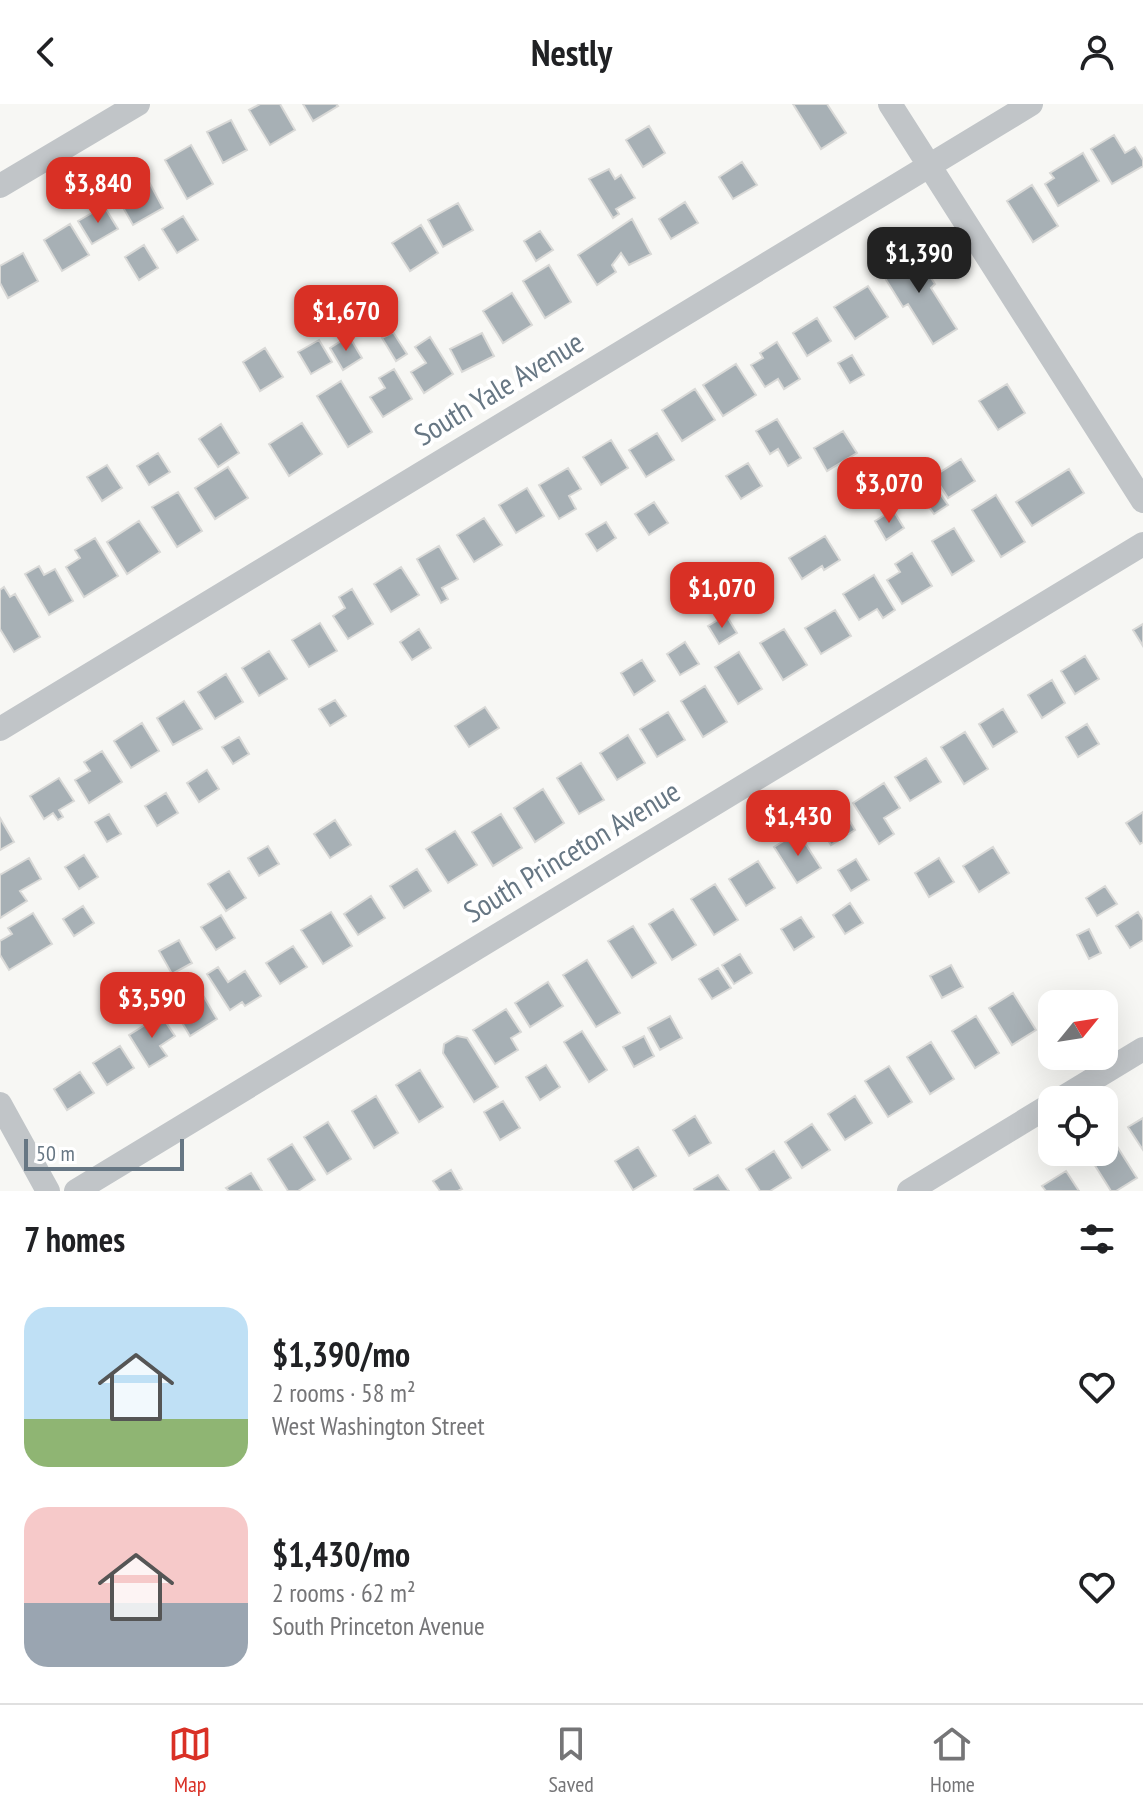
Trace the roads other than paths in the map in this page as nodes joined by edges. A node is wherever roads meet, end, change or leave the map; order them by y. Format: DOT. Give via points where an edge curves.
graph roads {
  1 [pos="138,104"];
  2 [pos="890,104"];
  3 [pos="1031,104"];
  4 [pos="929,166"];
  5 [pos="0,186"];
  6 [pos="1143,501"];
  7 [pos="1143,544"];
  8 [pos="0,729"];
  9 [pos="1143,1049"];
  10 [pos="1082,1086"];
  11 [pos="0,1104"];
  12 [pos="1038,1113"];
  13 [pos="48,1191"];
  14 [pos="76,1191"];
  15 [pos="909,1191"];
  1 -- 5 [label="street"];
  2 -- 4 [label="street"];
  3 -- 4 [label="street, South Yale Avenue"];
  4 -- 6 [label="street"];
  4 -- 8 [label="street, South Yale Avenue"];
  7 -- 14 [label="street, South Princeton Avenue"];
  9 -- 10 [label="street"];
  11 -- 13 [label="street"];
  12 -- 15 [label="street"];
}
